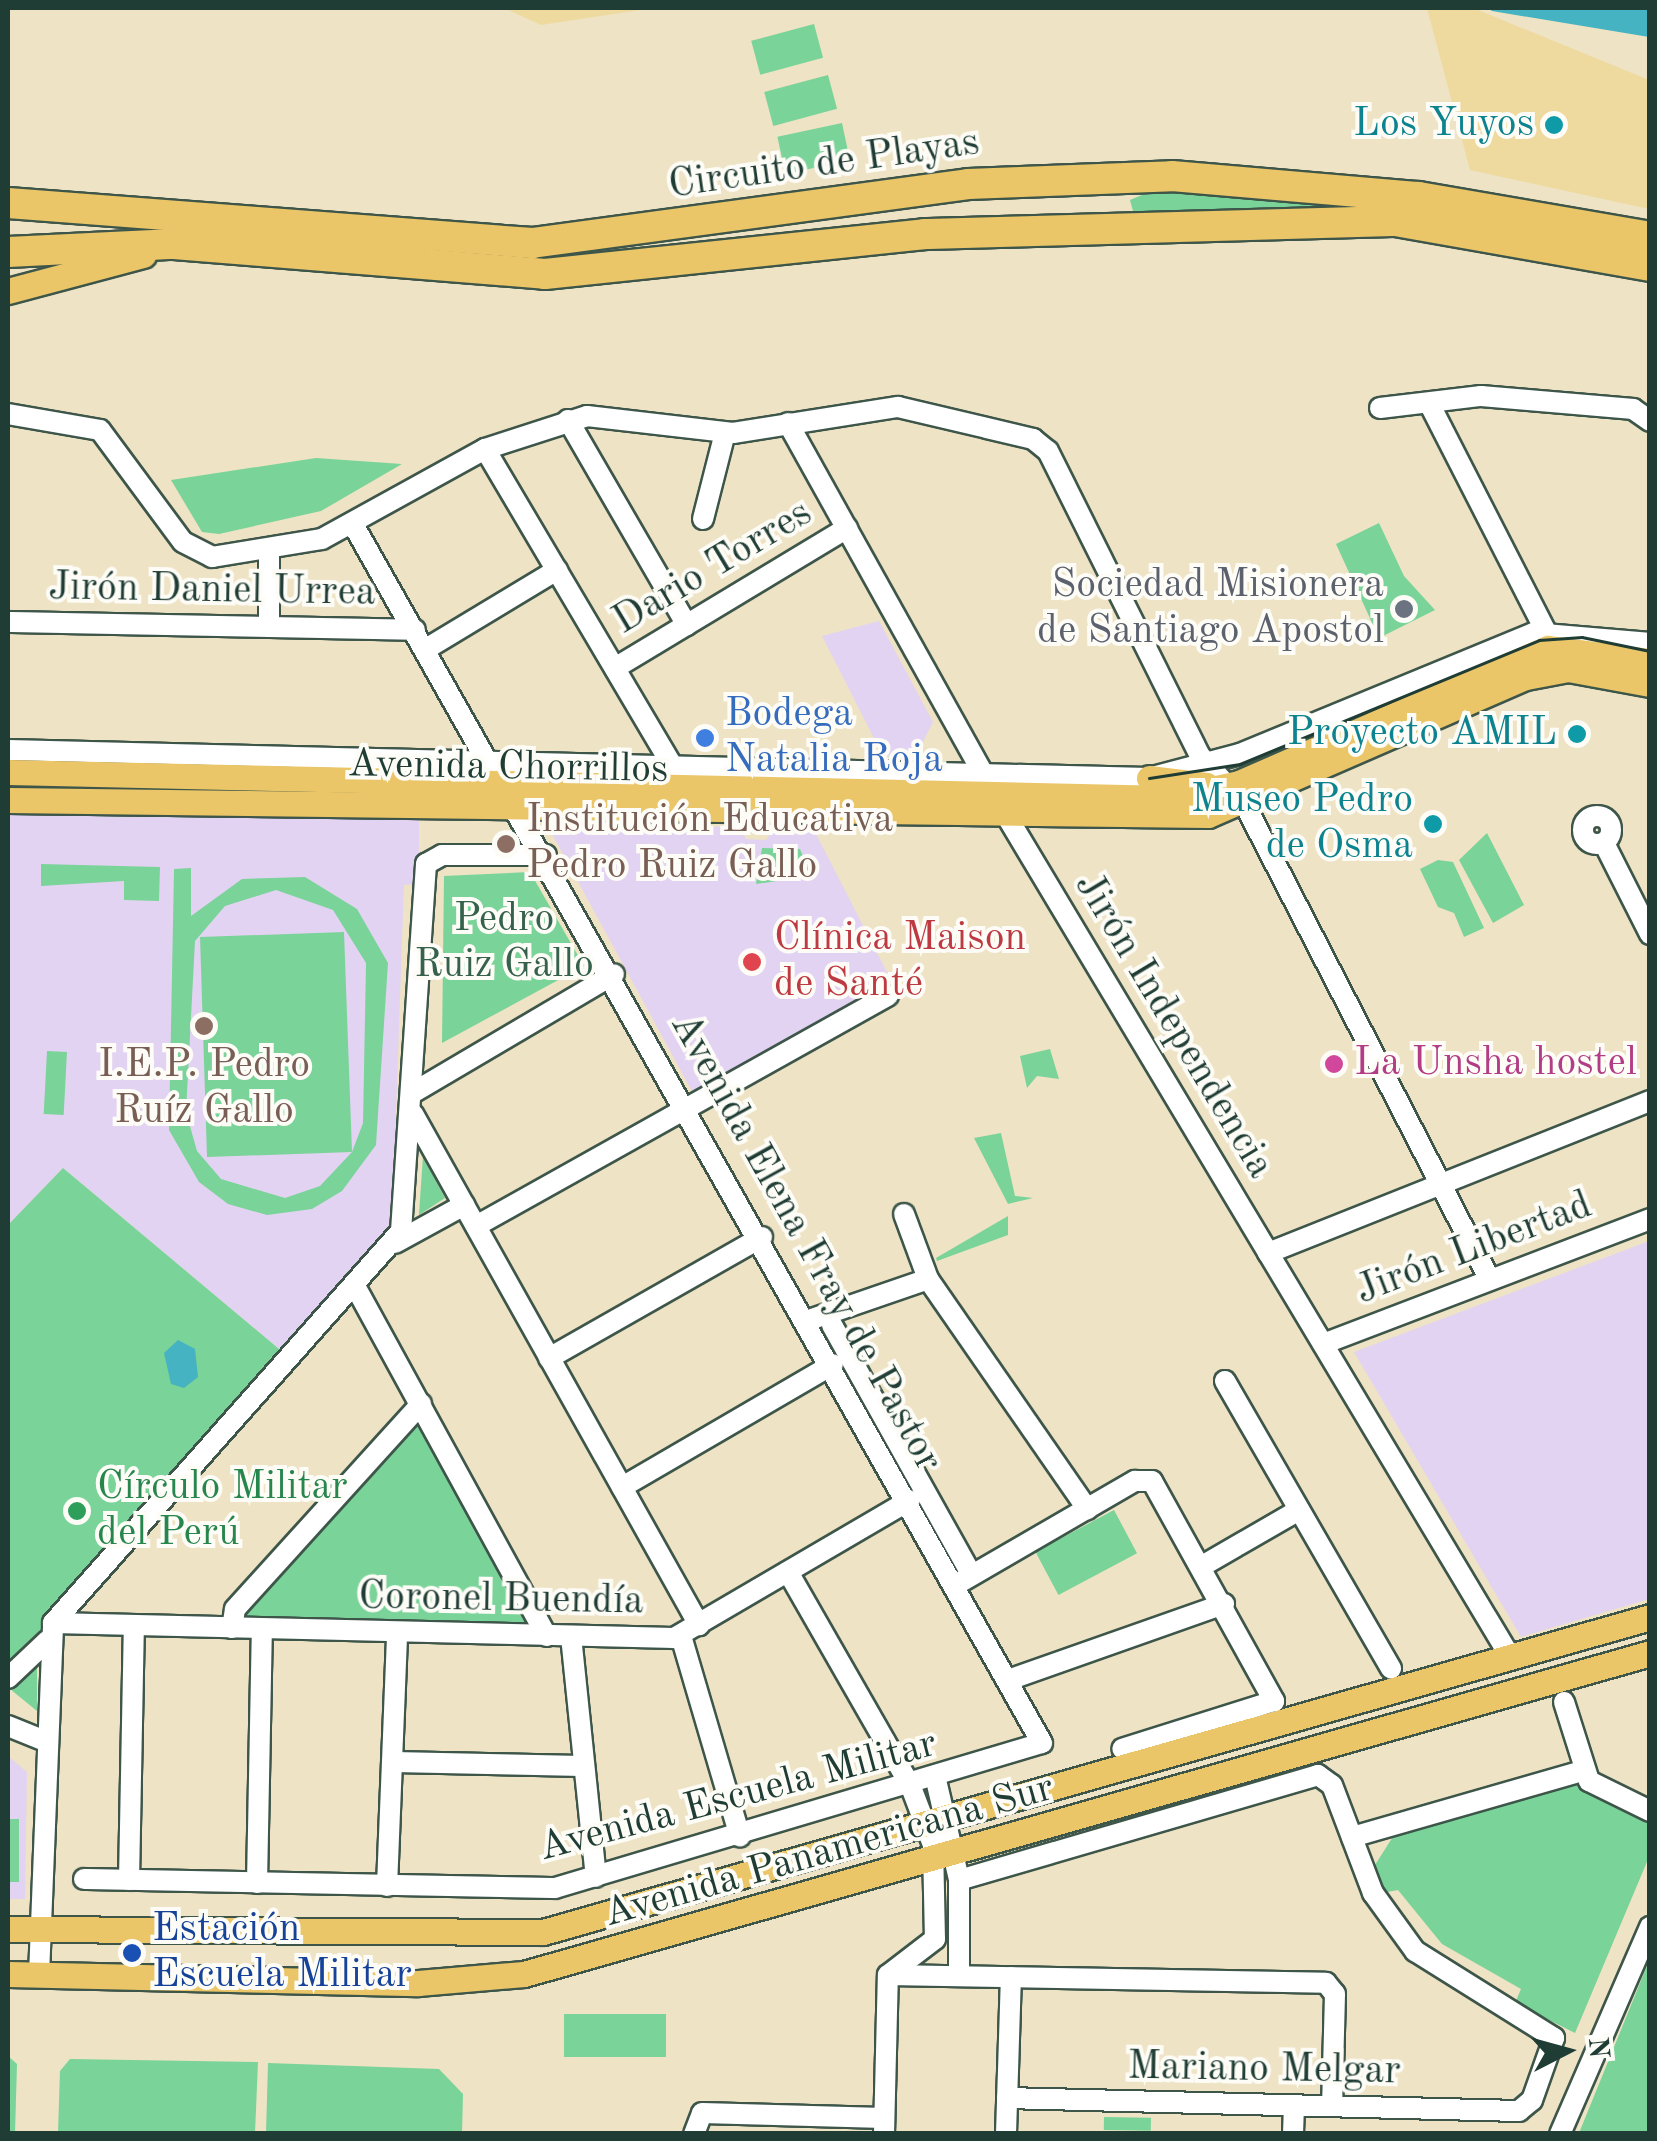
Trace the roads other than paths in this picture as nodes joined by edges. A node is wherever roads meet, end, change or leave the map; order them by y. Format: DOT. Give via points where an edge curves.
graph roads {
  1 [pos="8,203"];
  2 [pos="1650,237"];
  3 [pos="204,246"];
  4 [pos="8,252"];
  5 [pos="1650,266"];
  6 [pos="8,290"];
  7 [pos="1430,405"];
  8 [pos="1380,408"];
  9 [pos="8,414"];
  10 [pos="568,420"];
  11 [pos="788,422"];
  12 [pos="1650,422"];
  13 [pos="724,433"];
  14 [pos="485,449"];
  15 [pos="704,519"];
  16 [pos="353,524"];
  17 [pos="847,528"];
  18 [pos="270,550"];
  19 [pos="556,570"];
  20 [pos="8,622"];
  21 [pos="687,625"];
  22 [pos="269,627"];
  23 [pos="415,630"];
  24 [pos="1650,644"];
  25 [pos="1553,649"];
  26 [pos="426,650"];
  27 [pos="1650,661"];
  28 [pos="615,668"];
  29 [pos="1650,684"];
  30 [pos="8,750"];
  31 [pos="1205,764"];
  32 [pos="497,770"];
  33 [pos="8,772"];
  34 [pos="677,774"];
  35 [pos="1149,778"];
  36 [pos="994,794"];
  37 [pos="628,795"];
  38 [pos="1236,796"];
  39 [pos="754,799"];
  40 [pos="8,800"];
  41 [pos="517,803"];
  42 [pos="1604,842"];
  43 [pos="546,855"];
  44 [pos="1650,934"];
  45 [pos="614,974"];
  46 [pos="888,996"];
  47 [pos="413,1102"];
  48 [pos="1650,1102"];
  49 [pos="688,1106"];
  50 [pos="1441,1184"];
  51 [pos="464,1205"];
  52 [pos="904,1214"];
  53 [pos="1650,1220"];
  54 [pos="476,1226"];
  55 [pos="762,1237"];
  56 [pos="394,1244"];
  57 [pos="1268,1253"];
  58 [pos="928,1280"];
  59 [pos="1490,1280"];
  60 [pos="355,1286"];
  61 [pos="809,1320"];
  62 [pos="832,1325"];
  63 [pos="1323,1344"];
  64 [pos="549,1358"];
  65 [pos="833,1364"];
  66 [pos="1225,1382"];
  67 [pos="422,1404"];
  68 [pos="622,1487"];
  69 [pos="910,1500"];
  70 [pos="1087,1509"];
  71 [pos="1299,1510"];
  72 [pos="1202,1566"];
  73 [pos="788,1572"];
  74 [pos="962,1575"];
  75 [pos="1224,1604"];
  76 [pos="1650,1617"];
  77 [pos="134,1626"];
  78 [pos="232,1628"];
  79 [pos="262,1629"];
  80 [pos="51,1631"];
  81 [pos="690,1631"];
  82 [pos="397,1632"];
  83 [pos="547,1636"];
  84 [pos="571,1636"];
  85 [pos="1650,1653"];
  86 [pos="1511,1658"];
  87 [pos="1391,1669"];
  88 [pos="8,1678"];
  89 [pos="1011,1679"];
  90 [pos="1564,1702"];
  91 [pos="8,1726"];
  92 [pos="45,1741"];
  93 [pos="1042,1743"];
  94 [pos="1122,1749"];
  95 [pos="392,1762"];
  96 [pos="584,1766"];
  97 [pos="1582,1771"];
  98 [pos="936,1780"];
  99 [pos="911,1787"];
  100 [pos="1650,1811"];
  101 [pos="937,1825"];
  102 [pos="740,1836"];
  103 [pos="1352,1837"];
  104 [pos="950,1866"];
  105 [pos="596,1878"];
  106 [pos="84,1879"];
  107 [pos="129,1880"];
  108 [pos="257,1883"];
  109 [pos="387,1886"];
  110 [pos="1650,1928"];
  111 [pos="8,1929"];
  112 [pos="40,1929"];
  113 [pos="8,1974"];
  114 [pos="39,1975"];
  115 [pos="888,1975"];
  116 [pos="959,1976"];
  117 [pos="1010,1977"];
  118 [pos="1007,2098"];
  119 [pos="1294,2105"];
  120 [pos="1332,2106"];
  121 [pos="1487,2110"];
  122 [pos="782,2124"];
  123 [pos="884,2126"];
  124 [pos="694,2134"];
  125 [pos="1006,2134"];
  126 [pos="1293,2134"];
  127 [pos="1486,2134"];
  128 [pos="1560,2134"];
  1 -- 2 [label="highway, Circuito de Playas" via="532,243 953,185 1172,176 1403,195"];
  3 -- 4 [label="highway, Circuito de Playas"];
  3 -- 5 [label="highway, Circuito de Playas" via="545,274 925,234 1396,221"];
  3 -- 6 [label="main road"];
  7 -- 8 [label="street"];
  7 -- 12 [label="street" via="1538,400 1633,409"];
  7 -- 25 [label="street"];
  9 -- 18 [label="street" via="70,420 110,438 196,552"];
  10 -- 13 [label="street"];
  10 -- 14 [label="street"];
  10 -- 21 [label="street"];
  11 -- 13 [label="street"];
  11 -- 17 [label="street, Jirón Independencia"];
  11 -- 31 [label="street" via="922,408 1012,429 1048,452"];
  13 -- 15 [label="street"];
  14 -- 16 [label="street"];
  14 -- 19 [label="street"];
  16 -- 18 [label="street"];
  16 -- 23 [label="street, Avenida Elena Fray de Pastor"];
  17 -- 21 [label="street, Dario Torres"];
  17 -- 36 [label="street, Jirón Independencia"];
  18 -- 22 [label="street"];
  19 -- 26 [label="street"];
  19 -- 28 [label="street"];
  20 -- 22 [label="street, Jirón Daniel Urrea"];
  21 -- 28 [label="street, Dario Torres"];
  22 -- 23 [label="street, Jirón Daniel Urrea"];
  23 -- 26 [label="street, Avenida Elena Fray de Pastor"];
  24 -- 25 [label="street"];
  25 -- 27 [label="main road"];
  25 -- 29 [label="main road"];
  25 -- 31 [label="street"];
  25 -- 38 [label="main road"];
  26 -- 32 [label="street, Avenida Elena Fray de Pastor"];
  28 -- 34 [label="street"];
  30 -- 32 [label="street, Avenida Chorrillos"];
  31 -- 35 [label="street"];
  31 -- 38 [label="street"];
  32 -- 33 [label="main road, Avenida Chorrillos"];
  32 -- 34 [label="street, Avenida Chorrillos"];
  32 -- 37 [label="main road, Avenida Chorrillos"];
  32 -- 41 [label="street, Avenida Elena Fray de Pastor"];
  34 -- 36 [label="street, Avenida Chorrillos"];
  34 -- 37 [label="main road, Avenida Chorrillos"];
  34 -- 39 [label="main road, Avenida Chorrillos"];
  35 -- 36 [label="street"];
  35 -- 38 [label="main road"];
  36 -- 38 [label="main road"];
  36 -- 39 [label="main road, Avenida Chorrillos"];
  36 -- 57 [label="street, Jirón Independencia"];
  37 -- 39 [label="main road, Avenida Chorrillos"];
  37 -- 41 [label="main road, Avenida Chorrillos"];
  38 -- 50 [label="street"];
  40 -- 41 [label="main road, Avenida Chorrillos"];
  41 -- 43 [label="street, Avenida Elena Fray de Pastor"];
  42 -- 44 [label="street"];
  43 -- 45 [label="street, Avenida Elena Fray de Pastor"];
  43 -- 47 [label="street" via="442,855 426,864"];
  45 -- 47 [label="street"];
  45 -- 49 [label="street, Avenida Elena Fray de Pastor"];
  46 -- 49 [label="street"];
  47 -- 51 [label="street"];
  47 -- 56 [label="street" via="408,1206"];
  48 -- 50 [label="street"];
  49 -- 54 [label="street"];
  49 -- 55 [label="street, Avenida Elena Fray de Pastor"];
  50 -- 57 [label="street"];
  50 -- 59 [label="street"];
  51 -- 54 [label="street"];
  51 -- 56 [label="street"];
  52 -- 58 [label="street"];
  53 -- 59 [label="street, Jirón Libertad"];
  54 -- 64 [label="street"];
  55 -- 61 [label="street, Avenida Elena Fray de Pastor"];
  55 -- 64 [label="street"];
  56 -- 60 [label="street"];
  57 -- 63 [label="street, Jirón Independencia"];
  58 -- 61 [label="street"];
  58 -- 70 [label="street"];
  59 -- 63 [label="street, Jirón Libertad"];
  60 -- 67 [label="street"];
  60 -- 80 [label="street"];
  61 -- 65 [label="street, Avenida Elena Fray de Pastor"];
  62 -- 74 [label="street"];
  63 -- 86 [label="street, Jirón Independencia"];
  64 -- 68 [label="street"];
  65 -- 68 [label="street"];
  65 -- 69 [label="street, Avenida Elena Fray de Pastor"];
  66 -- 71 [label="street"];
  67 -- 78 [label="street" via="235,1609"];
  67 -- 83 [label="street"];
  68 -- 81 [label="street"];
  69 -- 73 [label="street, Coronel Buendía"];
  69 -- 74 [label="street, Avenida Elena Fray de Pastor"];
  70 -- 72 [label="street" via="1148,1479"];
  70 -- 74 [label="street"];
  71 -- 72 [label="street"];
  71 -- 87 [label="street"];
  72 -- 75 [label="street"];
  73 -- 81 [label="street, Coronel Buendía"];
  73 -- 99 [label="street"];
  74 -- 89 [label="street, Avenida Elena Fray de Pastor"];
  75 -- 89 [label="street"];
  75 -- 94 [label="street" via="1272,1686 1270,1706"];
  76 -- 86 [label="main road, Avenida Panamericana Sur"];
  77 -- 78 [label="street, Coronel Buendía"];
  77 -- 80 [label="street, Coronel Buendía"];
  77 -- 107 [label="street"];
  78 -- 79 [label="street, Coronel Buendía"];
  79 -- 82 [label="street, Coronel Buendía"];
  79 -- 108 [label="street"];
  80 -- 88 [label="street"];
  80 -- 92 [label="street"];
  81 -- 84 [label="street, Coronel Buendía"];
  81 -- 102 [label="street"];
  82 -- 83 [label="street, Coronel Buendía"];
  82 -- 95 [label="street"];
  83 -- 84 [label="street, Coronel Buendía"];
  84 -- 96 [label="street"];
  85 -- 104 [label="main road, Avenida Panamericana Sur"];
  86 -- 101 [label="main road, Avenida Panamericana Sur"];
  89 -- 93 [label="street, Avenida Elena Fray de Pastor"];
  90 -- 97 [label="street"];
  91 -- 92 [label="street"];
  92 -- 112 [label="street"];
  93 -- 98 [label="street, Avenida Escuela Militar"];
  95 -- 96 [label="street"];
  95 -- 109 [label="street"];
  96 -- 105 [label="street"];
  97 -- 100 [label="street" via="1600,1790"];
  97 -- 103 [label="street"];
  98 -- 99 [label="street, Avenida Escuela Militar"];
  98 -- 101 [label="street"];
  99 -- 101 [label="street"];
  99 -- 102 [label="street, Avenida Escuela Militar"];
  101 -- 104 [label="street"];
  101 -- 112 [label="main road, Avenida Panamericana Sur" via="544,1932"];
  102 -- 105 [label="street, Avenida Escuela Militar"];
  103 -- 104 [label="street" via="1332,1785 1318,1775"];
  103 -- 121 [label="street, Mariano Melgar" via="1378,1904 1415,1951 1553,2033 1532,2100 1519,2111"];
  104 -- 114 [label="main road, Avenida Panamericana Sur" via="524,1974 418,1983"];
  104 -- 115 [label="street" via="935,1939"];
  104 -- 116 [label="street"];
  105 -- 109 [label="street, Avenida Escuela Militar" via="540,1889"];
  106 -- 107 [label="street, Avenida Escuela Militar"];
  107 -- 108 [label="street, Avenida Escuela Militar"];
  108 -- 109 [label="street, Avenida Escuela Militar"];
  110 -- 128 [label="street"];
  111 -- 112 [label="main road, Avenida Panamericana Sur"];
  112 -- 114 [label="street"];
  113 -- 114 [label="main road, Avenida Panamericana Sur"];
  115 -- 116 [label="street"];
  115 -- 123 [label="street"];
  116 -- 117 [label="street"];
  117 -- 118 [label="street"];
  117 -- 120 [label="street" via="1326,1983 1335,1994"];
  118 -- 119 [label="street, Mariano Melgar"];
  118 -- 125 [label="street"];
  119 -- 120 [label="street, Mariano Melgar"];
  119 -- 126 [label="street"];
  120 -- 121 [label="street, Mariano Melgar"];
  121 -- 127 [label="street"];
  122 -- 123 [label="street"];
  122 -- 124 [label="street" via="702,2113"];
}
